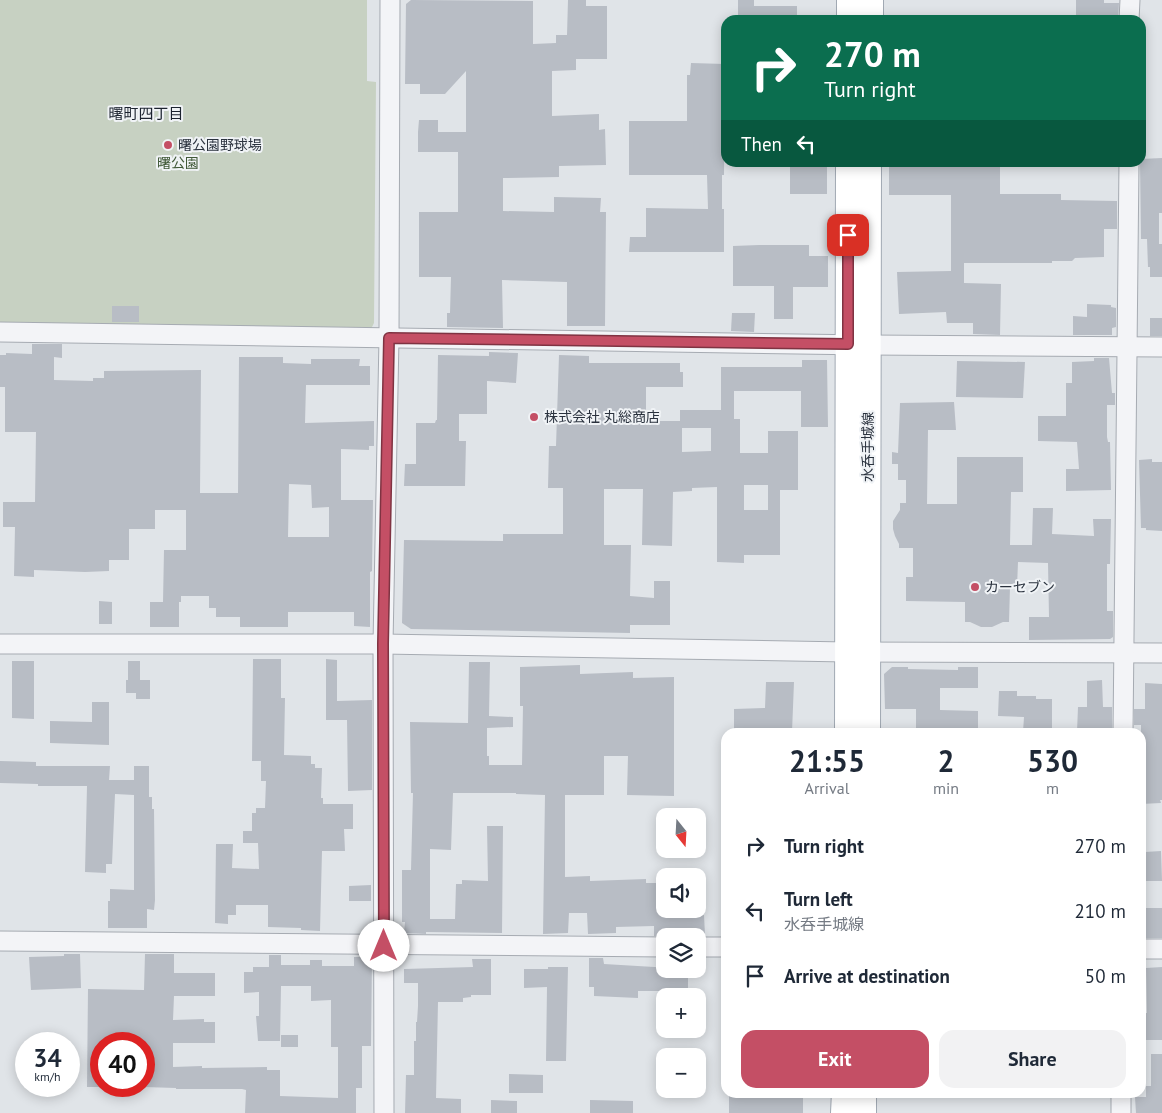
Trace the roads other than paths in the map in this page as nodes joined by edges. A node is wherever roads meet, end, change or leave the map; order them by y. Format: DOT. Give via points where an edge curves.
graph roads {
  1 [pos="390,0"];
  2 [pos="849,0"];
  3 [pos="871,0"];
  4 [pos="1130,0"];
  5 [pos="849,15"];
  6 [pos="870,15"];
  7 [pos="1129,15"];
  8 [pos="848,167"];
  9 [pos="870,167"];
  10 [pos="1129,167"];
  11 [pos="0,332"];
  12 [pos="389,338"];
  13 [pos="858,344"];
  14 [pos="1128,347"];
  15 [pos="1162,347"];
  16 [pos="0,644"];
  17 [pos="383,644"];
  18 [pos="858,651"];
  19 [pos="1124,653"];
  20 [pos="1162,653"];
  21 [pos="848,728"];
  22 [pos="868,728"];
  23 [pos="1123,728"];
  24 [pos="0,941"];
  25 [pos="384,946"];
  26 [pos="656,947"];
  27 [pos="706,947"];
  28 [pos="721,947"];
  29 [pos="1146,949"];
  30 [pos="1162,949"];
  31 [pos="844,1098"];
  32 [pos="864,1098"];
  33 [pos="1121,1098"];
  34 [pos="384,1113"];
  35 [pos="843,1113"];
  36 [pos="864,1113"];
  37 [pos="1121,1113"];
  1 -- 12 [label="street"];
  2 -- 5 [label="main road"];
  3 -- 6 [label="main road"];
  4 -- 7 [label="street"];
  8 -- 13 [label="main road, 水呑手城線"];
  9 -- 13 [label="main road, 水呑手城線"];
  10 -- 14 [label="street"];
  11 -- 12 [label="street"];
  12 -- 13 [label="street"];
  12 -- 17 [label="street"];
  13 -- 14 [label="street"];
  13 -- 18 [label="main road, 水呑手城線"];
  14 -- 15 [label="street"];
  14 -- 19 [label="street"];
  16 -- 17 [label="street"];
  17 -- 18 [label="street"];
  17 -- 25 [label="street"];
  18 -- 19 [label="street"];
  18 -- 21 [label="main road, 水呑手城線"];
  18 -- 22 [label="main road, 水呑手城線"];
  19 -- 20 [label="street"];
  19 -- 23 [label="street"];
  24 -- 25 [label="street"];
  25 -- 26 [label="street"];
  25 -- 34 [label="street"];
  27 -- 28 [label="street"];
  29 -- 30 [label="street"];
  31 -- 35 [label="main road"];
  32 -- 36 [label="main road"];
  33 -- 37 [label="street"];
}
